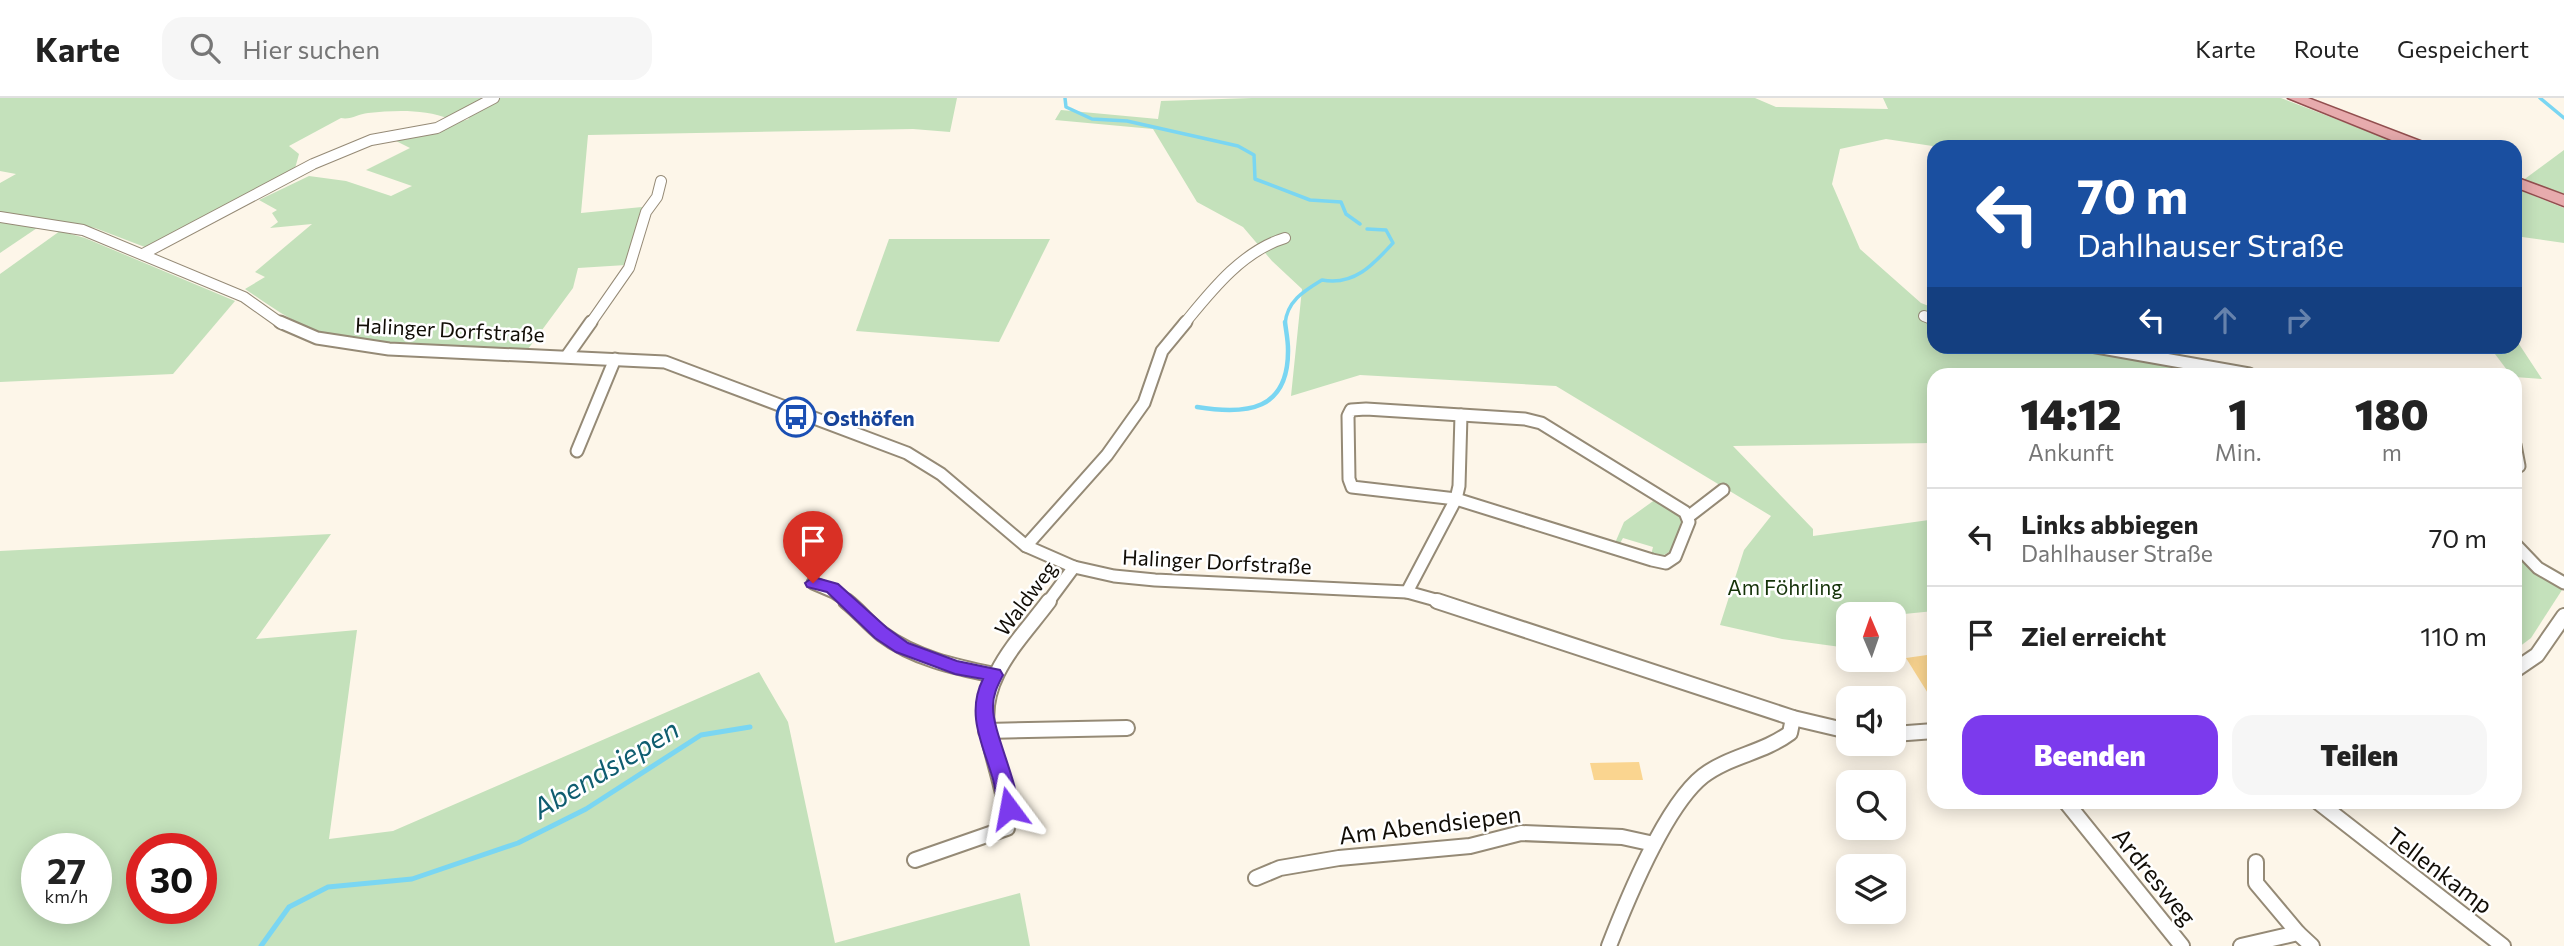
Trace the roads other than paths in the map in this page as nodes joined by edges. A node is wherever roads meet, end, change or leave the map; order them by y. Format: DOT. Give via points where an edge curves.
graph roads {
  1 [pos="494,98"];
  2 [pos="2295,98"];
  3 [pos="2405,140"];
  4 [pos="661,181"];
  5 [pos="2522,185"];
  6 [pos="2564,201"];
  7 [pos="0,217"];
  8 [pos="1285,238"];
  9 [pos="143,254"];
  10 [pos="1215,286"];
  11 [pos="2136,354"];
  12 [pos="567,356"];
  13 [pos="615,359"];
  14 [pos="2215,368"];
  15 [pos="1461,415"];
  16 [pos="577,451"];
  17 [pos="1723,490"];
  18 [pos="1456,499"];
  19 [pos="1688,517"];
  20 [pos="1026,546"];
  21 [pos="2522,551"];
  22 [pos="1074,567"];
  23 [pos="813,583"];
  24 [pos="2564,583"];
  25 [pos="1408,592"];
  26 [pos="2564,616"];
  27 [pos="2522,665"];
  28 [pos="994,675"];
  29 [pos="1793,718"];
  30 [pos="1127,728"];
  31 [pos="1836,728"];
  32 [pos="986,731"];
  33 [pos="1927,732"];
  34 [pos="1906,733"];
  35 [pos="2072,809"];
  36 [pos="2325,809"];
  37 [pos="1654,844"];
  38 [pos="915,860"];
  39 [pos="2256,862"];
  40 [pos="1256,878"];
  41 [pos="2298,933"];
  42 [pos="1609,946"];
  43 [pos="2182,946"];
  44 [pos="2241,946"];
  45 [pos="2312,946"];
  46 [pos="2503,946"];
  1 -- 9 [label="street" via="437,128 371,140 313,164"];
  2 -- 3 [label="main road"];
  4 -- 12 [label="street, Halinger Dorfstraße" via="629,268"];
  5 -- 6 [label="main road"];
  7 -- 9 [label="street, Halinger Dorfstraße" via="83,230"];
  8 -- 10 [label="street" via="1244,261"];
  9 -- 12 [label="street, Halinger Dorfstraße" via="244,297 284,325 317,338 389,349"];
  10 -- 20 [label="street" via="1162,351 1144,403 1107,455"];
  11 -- 14 [label="street"];
  12 -- 13 [label="street, Halinger Dorfstraße"];
  13 -- 16 [label="street"];
  13 -- 20 [label="street, Halinger Dorfstraße" via="665,362 906,453 941,474"];
  15 -- 18 [label="street"];
  15 -- 18 [label="street" via="1366,409 1351,410 1348,416 1352,487"];
  15 -- 19 [label="street" via="1541,423"];
  17 -- 19 [label="street"];
  18 -- 19 [label="street" via="1666,563 1675,557"];
  18 -- 25 [label="street"];
  20 -- 22 [label="street, Halinger Dorfstraße"];
  21 -- 24 [label="street" via="2538,568"];
  22 -- 25 [label="street, Halinger Dorfstraße" via="1155,580"];
  22 -- 28 [label="street, Waldweg"];
  23 -- 28 [label="street" via="832,588 902,647 955,667"];
  25 -- 29 [label="street, Halinger Dorfstraße"];
  26 -- 27 [label="street" via="2537,655"];
  28 -- 32 [label="street, Waldweg" via="985,692"];
  29 -- 31 [label="street, Halinger Dorfstraße"];
  29 -- 37 [label="street" via="1790,733 1778,743 1704,775"];
  30 -- 32 [label="street"];
  32 -- 38 [label="street, Waldweg" via="1007,798 1007,828"];
  33 -- 34 [label="street"];
  35 -- 43 [label="street, Ardresweg"];
  36 -- 46 [label="street, Tellenkamp"];
  37 -- 40 [label="street, Am Abendsiepen" via="1521,833 1470,846 1280,868"];
  37 -- 42 [label="street"];
  39 -- 41 [label="street" via="2256,883"];
  41 -- 44 [label="street"];
  41 -- 45 [label="street"];
}
